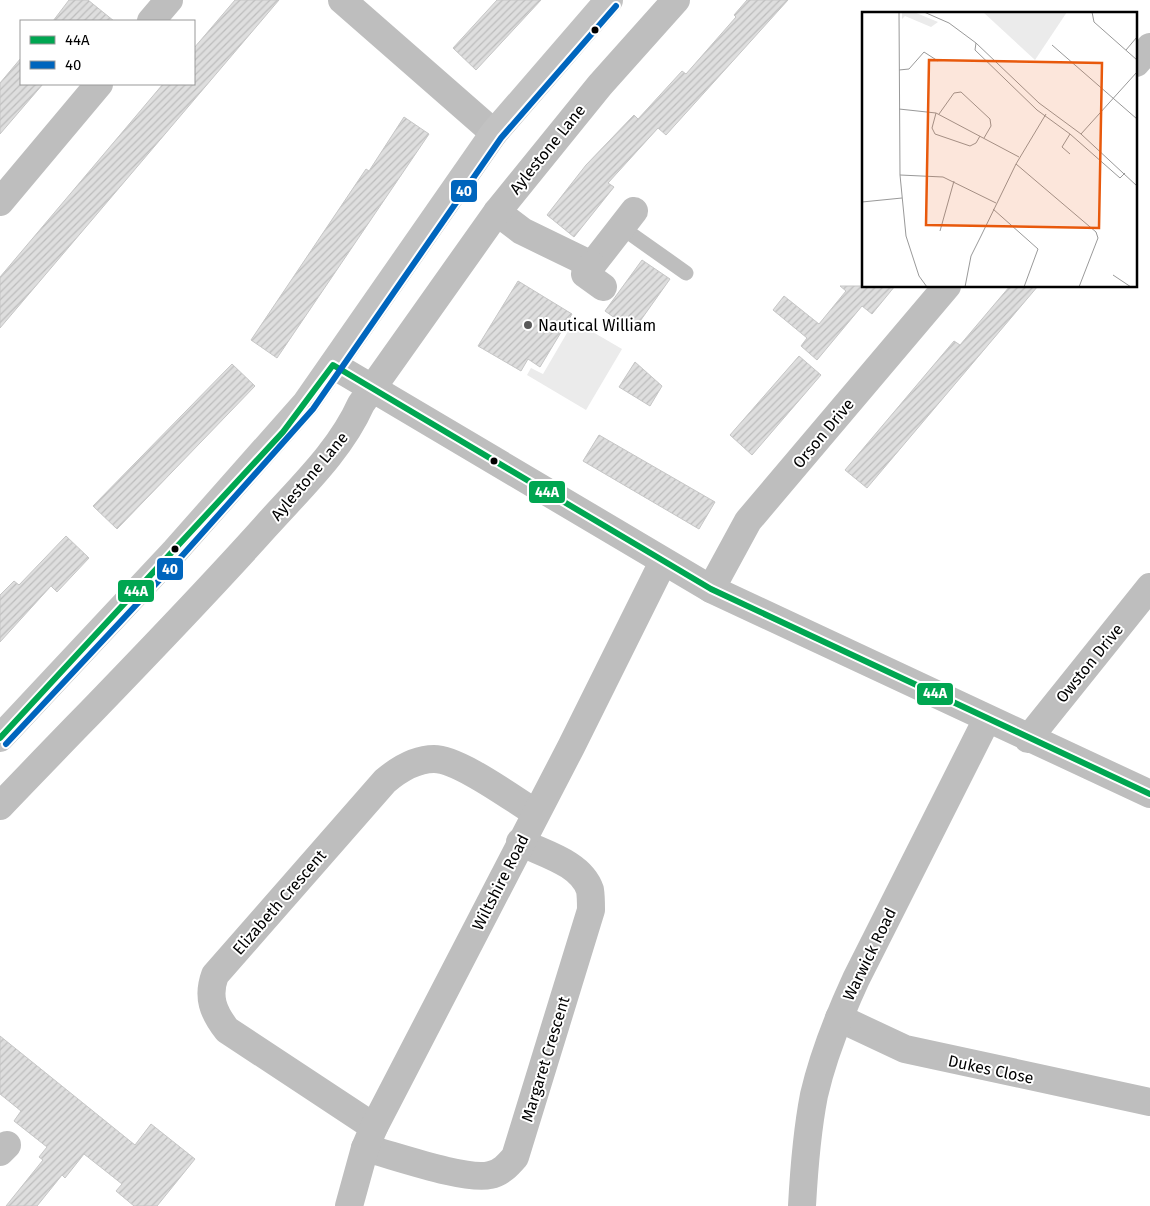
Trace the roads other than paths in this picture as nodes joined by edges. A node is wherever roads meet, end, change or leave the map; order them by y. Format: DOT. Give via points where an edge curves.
graph roads {
  1 [pos="168,0"];
  2 [pos="342,0"];
  3 [pos="609,0"];
  4 [pos="676,0"];
  5 [pos="152,20"];
  6 [pos="1150,47"];
  7 [pos="1138,61"];
  8 [pos="98,85"];
  9 [pos="494,133"];
  10 [pos="0,202"];
  11 [pos="497,212"];
  12 [pos="628,219"];
  13 [pos="686,273"];
  14 [pos="945,288"];
  15 [pos="333,365"];
  16 [pos="373,389"];
  17 [pos="663,562"];
  18 [pos="1150,587"];
  19 [pos="711,589"];
  20 [pos="987,719"];
  21 [pos="2,731"];
  22 [pos="1028,739"];
  23 [pos="1150,794"];
  24 [pos="0,806"];
  25 [pos="536,813"];
  26 [pos="520,842"];
  27 [pos="839,1018"];
  28 [pos="1150,1102"];
  29 [pos="370,1138"];
  30 [pos="349,1206"];
  31 [pos="802,1206"];
  1 -- 5 [label="street"];
  2 -- 9 [label="street"];
  3 -- 9 [label="main road"];
  4 -- 11 [label="street, Aylestone Lane" via="600,84"];
  6 -- 7 [label="street"];
  8 -- 10 [label="street"];
  9 -- 15 [label="main road"];
  11 -- 12 [label="street" via="522,231 597,276"];
  11 -- 16 [label="street, Aylestone Lane"];
  12 -- 13 [label="lane"];
  14 -- 19 [label="street, Orson Drive" via="748,521"];
  15 -- 16 [label="street"];
  15 -- 21 [label="main road" via="283,432"];
  16 -- 17 [label="street"];
  16 -- 24 [label="street, Aylestone Lane" via="335,449 227,570"];
  17 -- 19 [label="street"];
  17 -- 25 [label="street, Wiltshire Road"];
  18 -- 22 [label="street, Owston Drive"];
  19 -- 20 [label="street"];
  20 -- 22 [label="street"];
  20 -- 27 [label="street, Warwick Road"];
  22 -- 23 [label="street"];
  25 -- 26 [label="street, Wiltshire Road"];
  25 -- 29 [label="street, Elizabeth Crescent" via="451,762 433,759 399,770 385,781 215,975 210,988 212,1002 217,1017 227,1030"];
  26 -- 29 [label="street, Wiltshire Road"];
  26 -- 29 [label="street, Margaret Crescent" via="574,868 590,892 591,910 515,1158 506,1168 491,1175 473,1177"];
  27 -- 28 [label="street, Dukes Close" via="905,1049"];
  27 -- 31 [label="street, Warwick Road" via="814,1094"];
  29 -- 30 [label="street, Wiltshire Road"];
}
